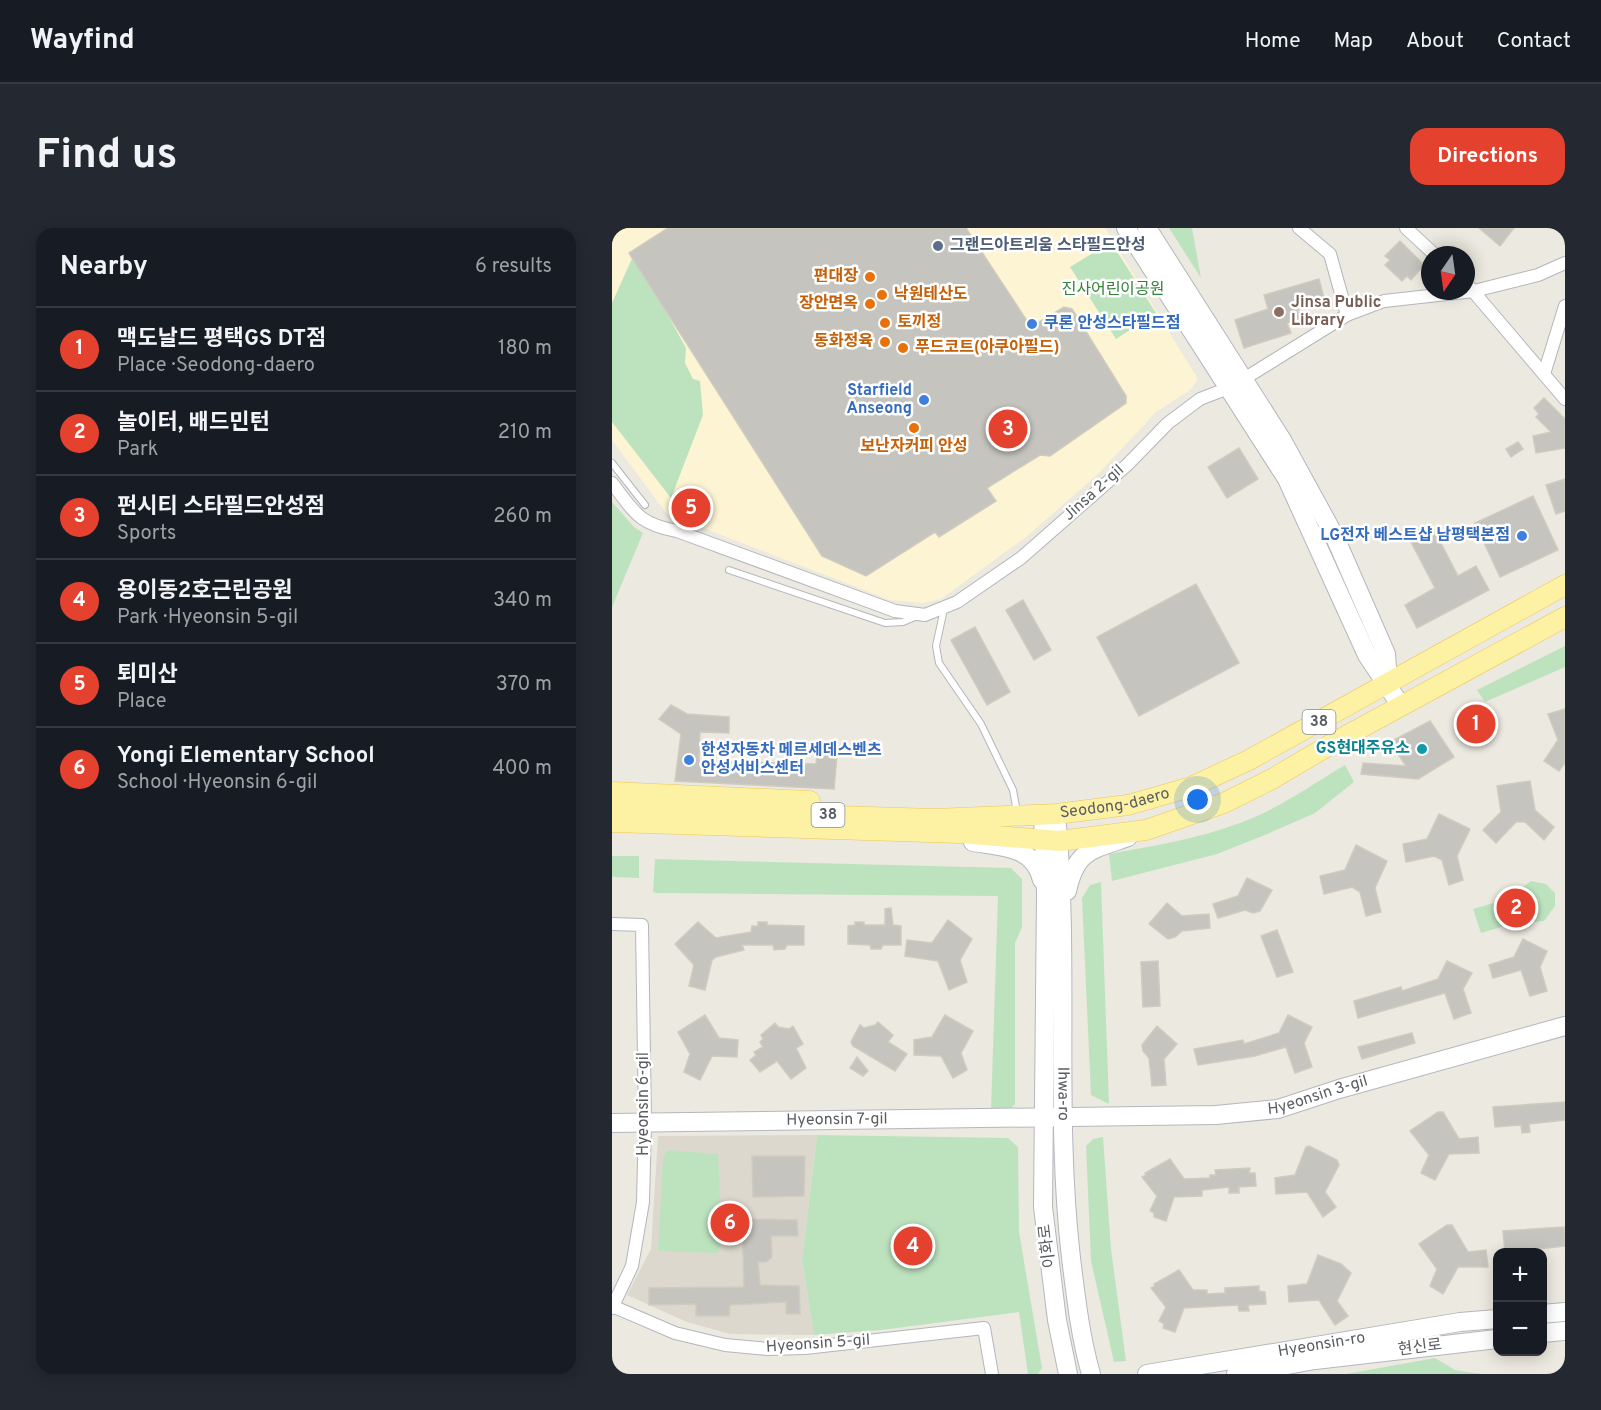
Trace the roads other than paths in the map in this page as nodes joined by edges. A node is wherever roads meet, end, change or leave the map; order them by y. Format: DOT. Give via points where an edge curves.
graph roads {
  1 [pos="1126,228"];
  2 [pos="1146,228"];
  3 [pos="1299,228"];
  4 [pos="1406,228"];
  5 [pos="1425,246"];
  6 [pos="1565,263"];
  7 [pos="1475,286"];
  8 [pos="1475,293"];
  9 [pos="1421,295"];
  10 [pos="1565,306"];
  11 [pos="1347,315"];
  12 [pos="1544,374"];
  13 [pos="1237,384"];
  14 [pos="1565,399"];
  15 [pos="612,463"];
  16 [pos="612,483"];
  17 [pos="645,505"];
  18 [pos="729,570"];
  19 [pos="1565,585"];
  20 [pos="944,609"];
  21 [pos="920,615"];
  22 [pos="1565,616"];
  23 [pos="1388,684"];
  24 [pos="1401,706"];
  25 [pos="612,792"];
  26 [pos="612,809"];
  27 [pos="1017,813"];
  28 [pos="1050,814"];
  29 [pos="612,822"];
  30 [pos="1146,830"];
  31 [pos="612,835"];
  32 [pos="1046,840"];
  33 [pos="972,842"];
  34 [pos="1046,893"];
  35 [pos="1062,914"];
  36 [pos="612,924"];
  37 [pos="1565,1026"];
  38 [pos="1054,1117"];
  39 [pos="612,1123"];
  40 [pos="645,1123"];
  41 [pos="612,1307"];
  42 [pos="1565,1312"];
  43 [pos="1547,1314"];
  44 [pos="1493,1319"];
  45 [pos="1565,1331"];
  46 [pos="1547,1333"];
  47 [pos="1493,1339"];
  48 [pos="992,1374"];
  49 [pos="1068,1374"];
  50 [pos="1091,1374"];
  51 [pos="1147,1374"];
  52 [pos="1236,1374"];
  1 -- 13 [label="street"];
  2 -- 13 [label="street" via="1201,310"];
  3 -- 11 [label="street" via="1330,254"];
  4 -- 5 [label="street"];
  6 -- 7 [label="street, Jinsa 2-gil" via="1538,274"];
  8 -- 12 [label="street"];
  9 -- 11 [label="street, Jinsa 2-gil" via="1384,301"];
  10 -- 12 [label="street"];
  11 -- 13 [label="street, Jinsa 2-gil"];
  12 -- 14 [label="street"];
  13 -- 20 [label="street, Jinsa 2-gil" via="1200,399 1168,423 1021,558"];
  13 -- 23 [label="street" via="1282,440 1334,536 1386,654"];
  15 -- 17 [label="lane"];
  16 -- 21 [label="street" via="648,524 677,531 884,608"];
  18 -- 21 [label="lane" via="885,623 903,622"];
  19 -- 23 [label="main road, Seodong-daero / 38"];
  20 -- 21 [label="street, Jinsa 2-gil"];
  20 -- 27 [label="lane" via="936,646 939,663 981,724 1012,790"];
  22 -- 24 [label="main road, Seodong-daero / 38"];
  23 -- 24 [label="street"];
  23 -- 28 [label="main road, Seodong-daero / 38" via="1191,787 1128,805"];
  24 -- 30 [label="main road, Seodong-daero / 38" via="1224,803"];
  25 -- 27 [label="main road"];
  26 -- 28 [label="main road, Seodong-daero / 38" via="935,819"];
  27 -- 28 [label="main road"];
  28 -- 32 [label="street"];
  29 -- 32 [label="main road, Seodong-daero / 38" via="960,833"];
  30 -- 32 [label="main road, Seodong-daero / 38"];
  30 -- 35 [label="street" via="1082,856 1071,871"];
  31 -- 33 [label="main road"];
  32 -- 33 [label="main road"];
  32 -- 34 [label="street"];
  32 -- 35 [label="street, Ihwa-ro"];
  33 -- 34 [label="street" via="1025,853 1035,860"];
  34 -- 38 [label="street"];
  35 -- 38 [label="street, Ihwa-ro"];
  36 -- 40 [label="street, Hyeonsin 6-gil" via="642,925"];
  37 -- 38 [label="street, Hyeonsin 3-gil" via="1278,1109 1216,1115"];
  38 -- 40 [label="street, Hyeonsin 7-gil"];
  38 -- 49 [label="street, 이화로" via="1043,1207"];
  38 -- 50 [label="street, Ihwa-ro" via="1082,1345"];
  39 -- 40 [label="street, Hyeonsin 7-gil"];
  40 -- 41 [label="street, Hyeonsin 6-gil" via="640,1230 632,1266"];
  41 -- 48 [label="street, Hyeonsin 5-gil" via="675,1334 724,1345 768,1349 984,1328"];
  42 -- 43 [label="street"];
  44 -- 51 [label="street, Hyeonsin-ro"];
  45 -- 46 [label="street"];
  47 -- 52 [label="street, 현신로" via="1315,1360"];
}
